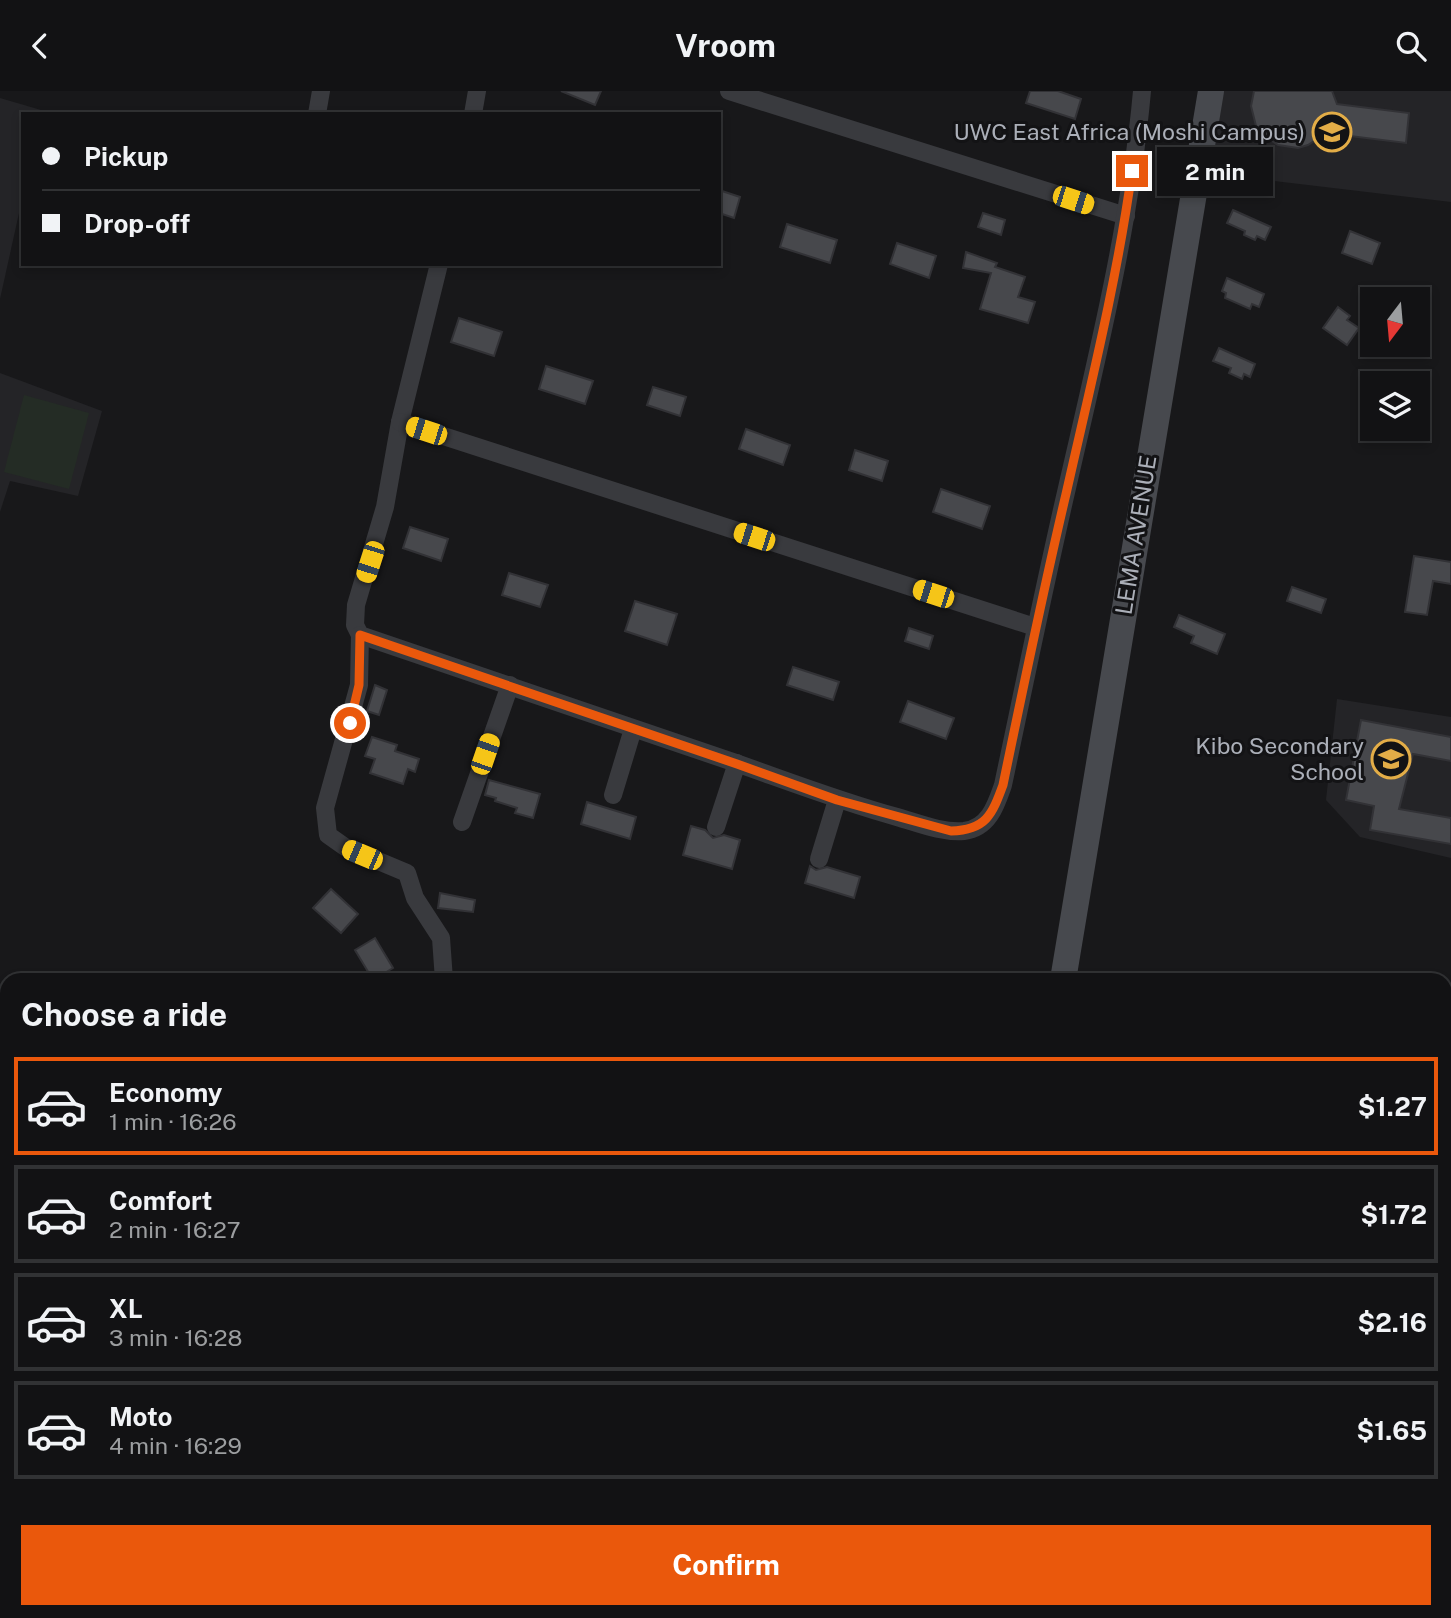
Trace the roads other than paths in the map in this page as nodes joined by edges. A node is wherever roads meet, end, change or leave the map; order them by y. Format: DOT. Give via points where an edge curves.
graph roads {
  1 [pos="321,91"];
  2 [pos="477,91"];
  3 [pos="729,91"];
  4 [pos="1142,91"];
  5 [pos="1211,91"];
  6 [pos="317,112"];
  7 [pos="473,112"];
  8 [pos="1126,216"];
  9 [pos="439,266"];
  10 [pos="400,422"];
  11 [pos="1035,627"];
  12 [pos="360,635"];
  13 [pos="510,685"];
  14 [pos="633,729"];
  15 [pos="737,764"];
  16 [pos="613,795"];
  17 [pos="837,800"];
  18 [pos="462,822"];
  19 [pos="716,827"];
  20 [pos="819,859"];
  21 [pos="444,973"];
  22 [pos="1064,973"];
  1 -- 6 [label="street"];
  2 -- 7 [label="street"];
  3 -- 8 [label="street"];
  4 -- 8 [label="street"];
  5 -- 22 [label="main road, LEMA AVENUE"];
  8 -- 11 [label="street"];
  9 -- 10 [label="street"];
  10 -- 11 [label="street"];
  10 -- 12 [label="street" via="383,518 356,605 355,625"];
  11 -- 17 [label="street" via="1003,785 994,810 982,824 951,831"];
  12 -- 13 [label="street"];
  12 -- 21 [label="street" via="358,693 326,808 328,835 407,873 415,898 441,938"];
  13 -- 14 [label="street"];
  13 -- 18 [label="street"];
  14 -- 15 [label="street"];
  14 -- 16 [label="street"];
  15 -- 17 [label="street"];
  15 -- 19 [label="street"];
  17 -- 20 [label="street"];
}
